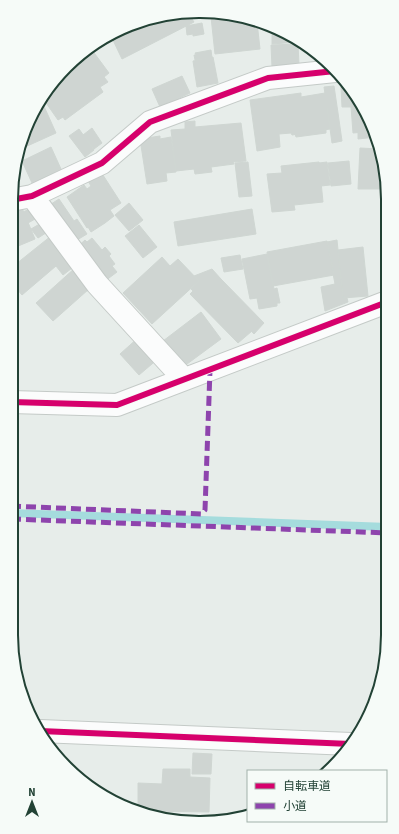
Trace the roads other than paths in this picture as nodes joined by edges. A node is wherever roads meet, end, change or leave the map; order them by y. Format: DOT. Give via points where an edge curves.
graph roads {
  1 [pos="329,72"];
  2 [pos="32,196"];
  3 [pos="18,199"];
  4 [pos="381,304"];
  5 [pos="184,380"];
  6 [pos="18,402"];
  7 [pos="46,731"];
  8 [pos="344,744"];
  1 -- 2 [label="street" via="268,78 150,122 102,163"];
  2 -- 3 [label="street"];
  2 -- 5 [label="street" via="97,284"];
  4 -- 5 [label="street"];
  5 -- 6 [label="street" via="117,405"];
  7 -- 8 [label="street"];
}
